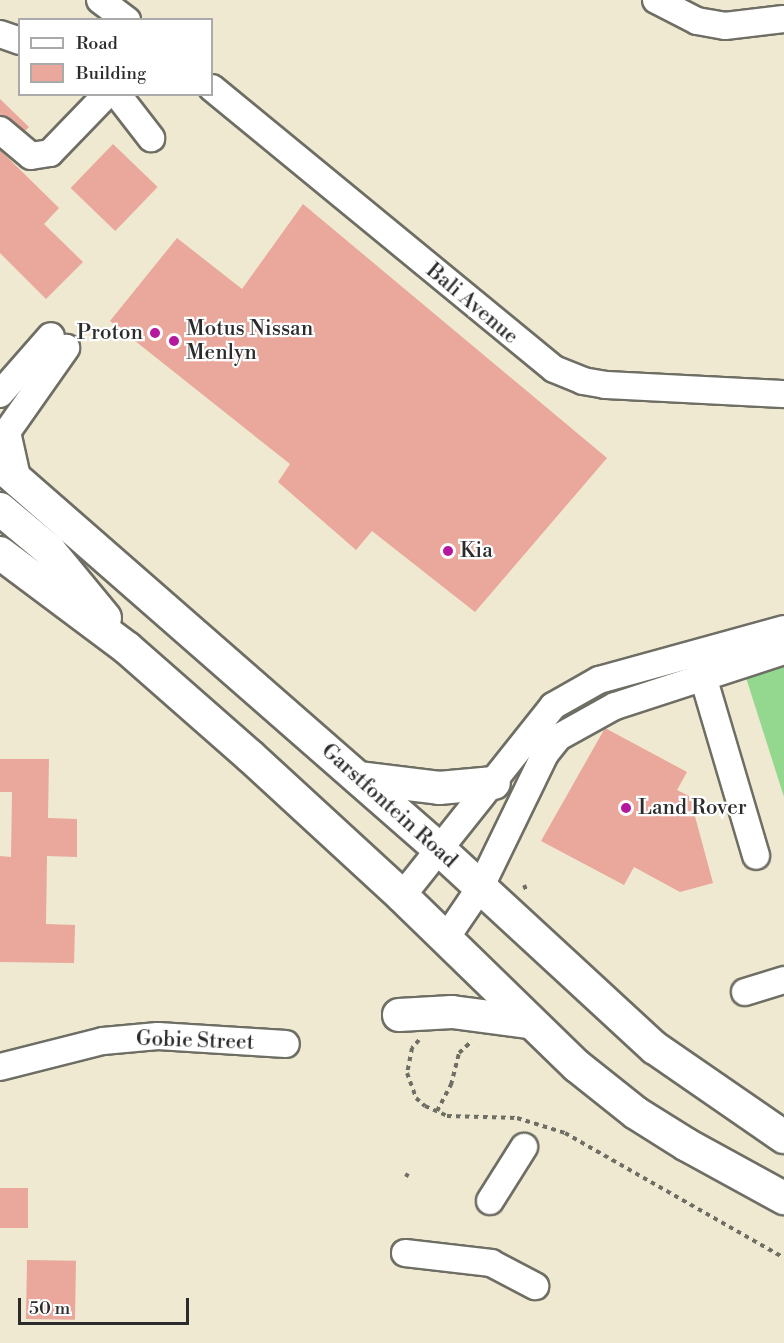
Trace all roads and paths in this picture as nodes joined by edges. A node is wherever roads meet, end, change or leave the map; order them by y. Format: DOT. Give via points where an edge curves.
graph roads {
  1 [pos="100,0"];
  2 [pos="656,0"];
  3 [pos="124,18"];
  4 [pos="784,19"];
  5 [pos="0,34"];
  6 [pos="18,40"];
  7 [pos="213,89"];
  8 [pos="105,96"];
  9 [pos="119,96"];
  10 [pos="0,130"];
  11 [pos="151,138"];
  12 [pos="0,394"];
  13 [pos="784,395"];
  14 [pos="8,471"];
  15 [pos="0,509"];
  16 [pos="0,552"];
  17 [pos="784,629"];
  18 [pos="127,648"];
  19 [pos="784,651"];
  20 [pos="700,665"];
  21 [pos="357,777"];
  22 [pos="494,783"];
  23 [pos="438,848"];
  24 [pos="756,856"];
  25 [pos="480,888"];
  26 [pos="402,896"];
  27 [pos="446,938"];
  28 [pos="784,980"];
  29 [pos="745,992"];
  30 [pos="399,1015"];
  31 [pos="529,1022"];
  32 [pos="422,1037"];
  33 [pos="476,1037"];
  34 [pos="285,1044"];
  35 [pos="0,1067"];
  36 [pos="437,1111"];
  37 [pos="784,1137"];
  38 [pos="524,1147"];
  39 [pos="784,1198"];
  40 [pos="490,1201"];
  41 [pos="405,1253"];
  42 [pos="784,1258"];
  43 [pos="535,1286"];
  1 -- 3 [label="street"];
  2 -- 4 [label="street" via="697,21 717,25"];
  5 -- 6 [label="street"];
  7 -- 13 [label="street, Bali Avenue" via="554,369 605,385"];
  8 -- 10 [label="street" via="50,153 31,156"];
  9 -- 11 [label="street"];
  12 -- 14 [label="street" via="59,342 7,432"];
  14 -- 21 [label="main road, Garstfontein Road"];
  15 -- 18 [label="main road" via="64,566"];
  16 -- 18 [label="main road"];
  17 -- 20 [label="street"];
  18 -- 26 [label="main road"];
  19 -- 20 [label="street"];
  20 -- 22 [label="street" via="599,680 573,693 553,706"];
  20 -- 24 [label="street"];
  20 -- 25 [label="street" via="593,715 559,737 545,754"];
  21 -- 22 [label="main road" via="439,788"];
  21 -- 23 [label="main road, Garstfontein Road"];
  22 -- 23 [label="street"];
  23 -- 25 [label="main road, Garstfontein Road"];
  23 -- 26 [label="street"];
  25 -- 27 [label="street"];
  25 -- 37 [label="main road, Garstfontein Road" via="656,1048"];
  26 -- 27 [label="main road"];
  27 -- 31 [label="main road"];
  28 -- 29 [label="street"];
  30 -- 31 [label="main road" via="452,1012"];
  31 -- 39 [label="main road" via="636,1113"];
  32 -- 36 [label="path" via="412,1048 406,1073 416,1098"];
  33 -- 36 [label="path" via="459,1053 451,1086"];
  34 -- 35 [label="street, Gobie Street" via="158,1036 103,1041"];
  36 -- 42 [label="path" via="447,1116 517,1118 565,1133"];
  38 -- 40 [label="street"];
  41 -- 43 [label="street" via="492,1263"];
}
